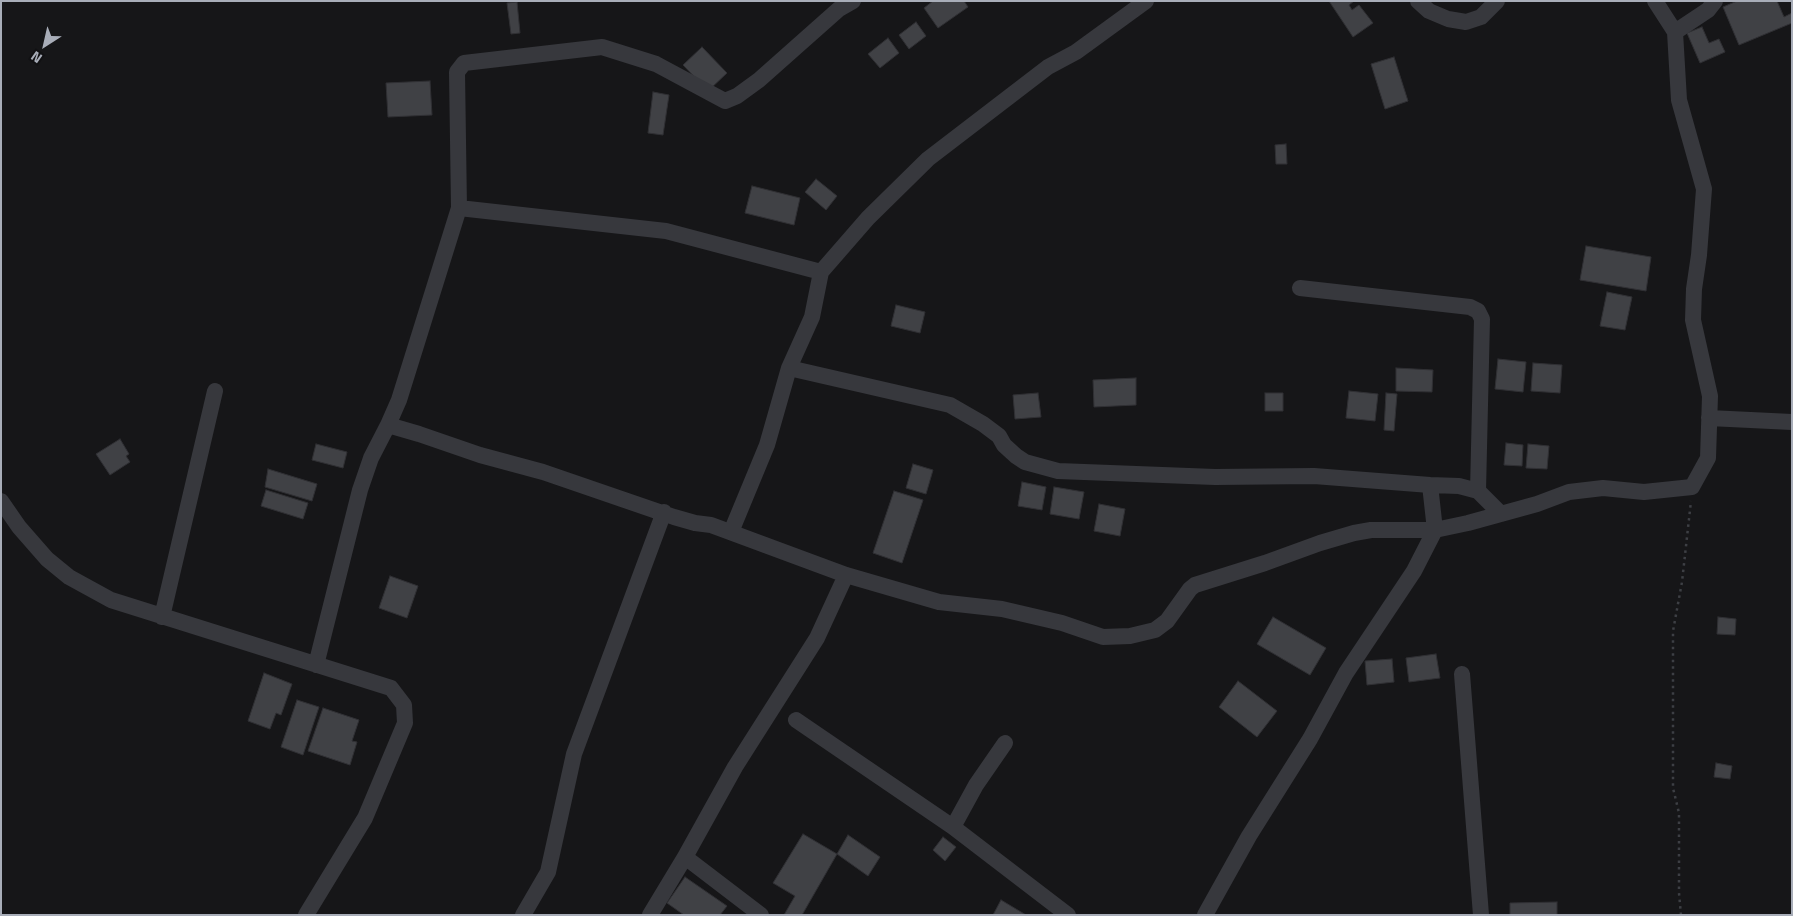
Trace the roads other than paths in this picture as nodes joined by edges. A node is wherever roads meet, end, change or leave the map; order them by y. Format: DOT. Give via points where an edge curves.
graph roads {
  1 [pos="1146,1"];
  2 [pos="1418,1"];
  3 [pos="1497,1"];
  4 [pos="1655,1"];
  5 [pos="1714,1"];
  6 [pos="840,4"];
  7 [pos="1675,32"];
  8 [pos="459,208"];
  9 [pos="821,272"];
  10 [pos="1300,288"];
  11 [pos="789,368"];
  12 [pos="215,391"];
  13 [pos="1709,418"];
  14 [pos="1792,422"];
  15 [pos="388,425"];
  16 [pos="1430,485"];
  17 [pos="1478,491"];
  18 [pos="1,501"];
  19 [pos="664,512"];
  20 [pos="1501,514"];
  21 [pos="1435,530"];
  22 [pos="731,532"];
  23 [pos="846,575"];
  24 [pos="162,618"];
  25 [pos="316,665"];
  26 [pos="1462,674"];
  27 [pos="796,720"];
  28 [pos="1005,743"];
  29 [pos="953,827"];
  30 [pos="685,857"];
  31 [pos="306,915"];
  32 [pos="523,915"];
  33 [pos="650,915"];
  34 [pos="762,915"];
  35 [pos="1068,915"];
  36 [pos="1205,915"];
  37 [pos="1481,915"];
  1 -- 9 [label="street" via="1076,52 1048,67 928,160 868,218"];
  2 -- 3 [label="street" via="1448,19 1466,22 1481,17"];
  4 -- 7 [label="street"];
  5 -- 7 [label="street" via="1708,10"];
  6 -- 8 [label="street" via="759,80 725,101 656,64 602,47 464,64 458,72"];
  7 -- 13 [label="street" via="1679,100 1704,189 1693,320 1710,396"];
  8 -- 9 [label="street" via="666,231"];
  8 -- 15 [label="street" via="399,400"];
  9 -- 11 [label="street" via="812,317"];
  10 -- 17 [label="street" via="1470,307 1478,311 1482,319"];
  11 -- 16 [label="street" via="950,405 983,424 1025,462 1058,471 1215,477 1314,476"];
  11 -- 22 [label="street" via="767,445"];
  12 -- 24 [label="street"];
  13 -- 14 [label="street"];
  13 -- 20 [label="street" via="1708,458 1692,487 1644,492 1603,488 1569,492"];
  15 -- 19 [label="street"];
  15 -- 25 [label="street" via="371,458 360,490"];
  16 -- 17 [label="street" via="1459,486"];
  16 -- 21 [label="street"];
  17 -- 20 [label="street"];
  18 -- 24 [label="street" via="47,559 69,578 111,600"];
  19 -- 22 [label="street"];
  19 -- 32 [label="street" via="574,754 548,872"];
  20 -- 21 [label="street"];
  21 -- 23 [label="street" via="1354,533 1195,585 1161,626 1148,633 1130,636 1103,637 1062,623 1002,609 939,602"];
  21 -- 36 [label="street" via="1414,572 1346,672"];
  22 -- 23 [label="street"];
  23 -- 30 [label="street" via="816,638 735,767"];
  24 -- 25 [label="street"];
  25 -- 31 [label="street" via="391,688 404,705 405,723 365,818"];
  26 -- 37 [label="street"];
  27 -- 29 [label="street"];
  28 -- 29 [label="street" via="976,785"];
  29 -- 35 [label="street"];
  30 -- 33 [label="street"];
  30 -- 34 [label="street"];
}
